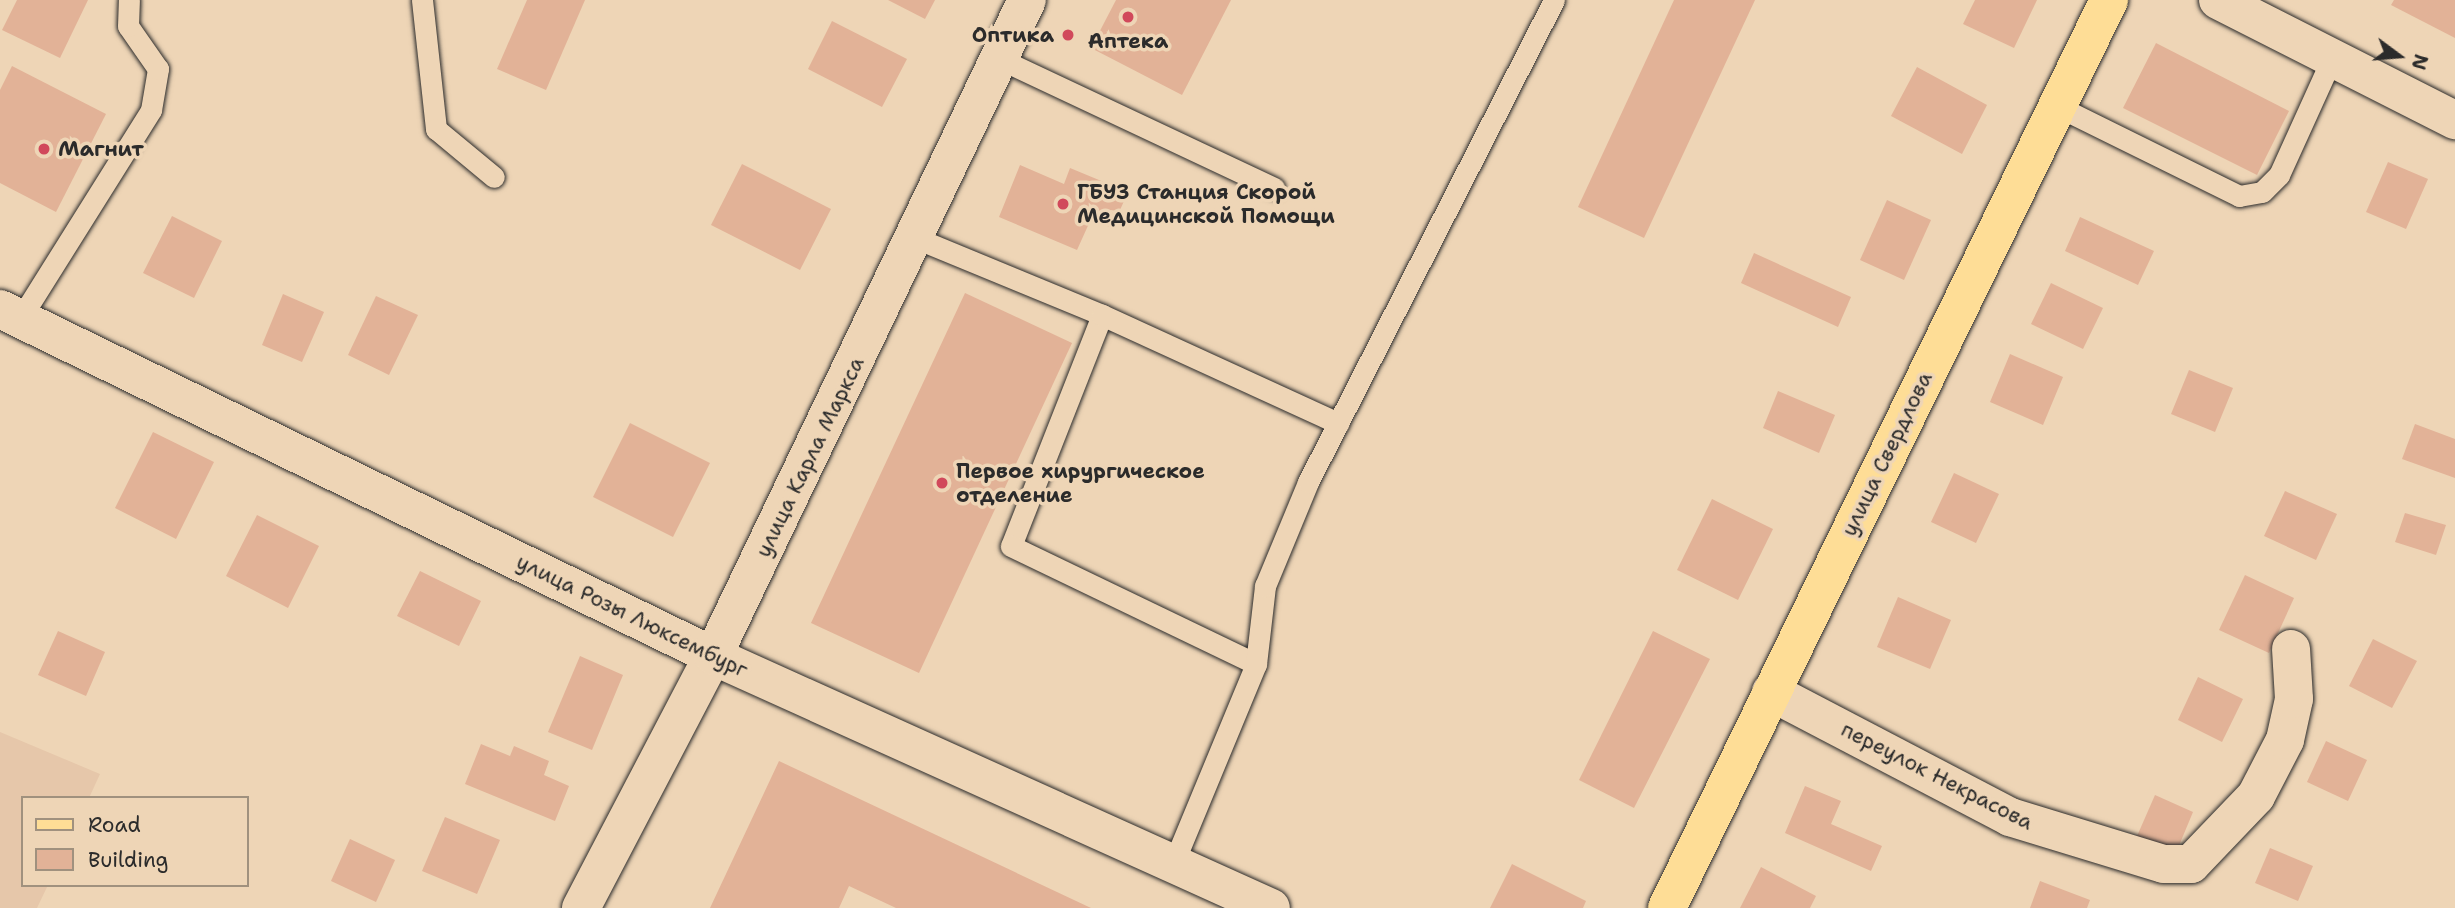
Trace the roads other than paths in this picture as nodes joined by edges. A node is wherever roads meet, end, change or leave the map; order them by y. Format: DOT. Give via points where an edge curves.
graph roads {
  1 [pos="129,0"];
  2 [pos="422,0"];
  3 [pos="1027,0"];
  4 [pos="1554,0"];
  5 [pos="2109,0"];
  6 [pos="2218,0"];
  7 [pos="2332,58"];
  8 [pos="1000,59"];
  9 [pos="2057,106"];
  10 [pos="2455,120"];
  11 [pos="494,177"];
  12 [pos="1274,188"];
  13 [pos="918,239"];
  14 [pos="10,314"];
  15 [pos="1102,315"];
  16 [pos="1338,423"];
  17 [pos="2291,649"];
  18 [pos="713,656"];
  19 [pos="1256,664"];
  20 [pos="1771,692"];
  21 [pos="1174,864"];
  22 [pos="581,908"];
  23 [pos="1271,908"];
  24 [pos="1667,908"];
  1 -- 14 [label="lane" via="128,26 158,69 151,110"];
  2 -- 11 [label="lane" via="436,129"];
  3 -- 8 [label="street, улица Карла Маркса"];
  4 -- 16 [label="lane"];
  5 -- 9 [label="main road, улица Свердлова"];
  6 -- 7 [label="street"];
  7 -- 9 [label="lane" via="2279,175 2262,192 2239,195"];
  7 -- 10 [label="street"];
  8 -- 12 [label="lane"];
  8 -- 13 [label="street, улица Карла Маркса"];
  9 -- 20 [label="main road, улица Свердлова"];
  13 -- 15 [label="lane"];
  13 -- 18 [label="street, улица Карла Маркса"];
  14 -- 18 [label="street, улица Розы Люксембург"];
  15 -- 16 [label="lane"];
  15 -- 19 [label="lane" via="1011,546"];
  16 -- 19 [label="lane" via="1265,586"];
  17 -- 20 [label="street, переулок Некрасова" via="2294,699 2285,740 2256,796 2191,864 2164,864 2010,817"];
  18 -- 21 [label="street, улица Розы Люксембург"];
  18 -- 22 [label="street, улица Карла Маркса"];
  19 -- 21 [label="lane"];
  20 -- 24 [label="main road, улица Свердлова"];
  21 -- 23 [label="street, улица Розы Люксембург"];
}
